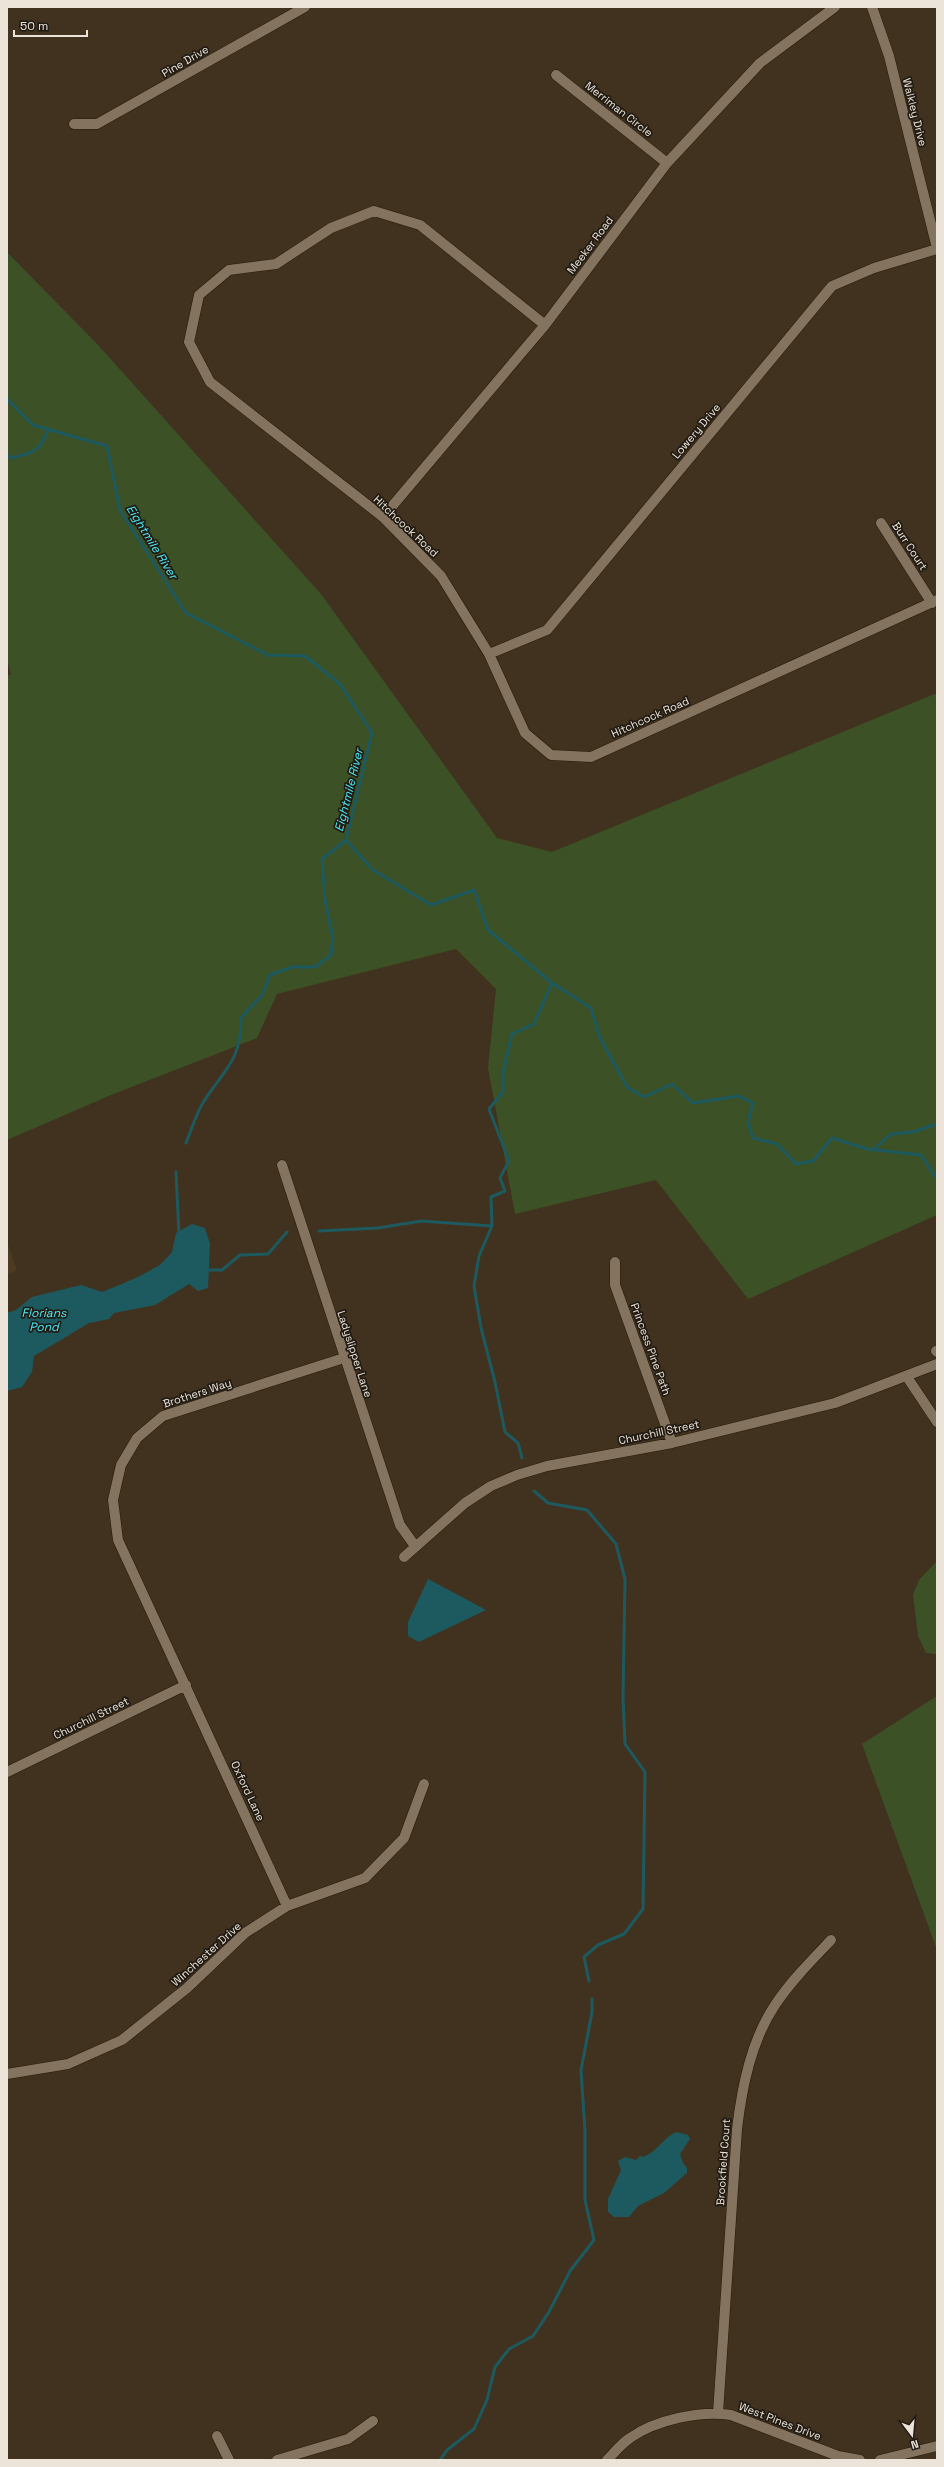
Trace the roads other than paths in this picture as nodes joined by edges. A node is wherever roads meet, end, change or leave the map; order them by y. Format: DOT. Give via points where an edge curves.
graph roads {
  1 [pos="304,7"];
  2 [pos="835,7"];
  3 [pos="872,7"];
  4 [pos="556,75"];
  5 [pos="74,124"];
  6 [pos="667,163"];
  7 [pos="937,248"];
  8 [pos="545,325"];
  9 [pos="383,517"];
  10 [pos="881,523"];
  11 [pos="934,601"];
  12 [pos="489,654"];
  13 [pos="282,1165"];
  14 [pos="615,1262"];
  15 [pos="344,1358"];
  16 [pos="937,1364"];
  17 [pos="907,1377"];
  18 [pos="937,1422"];
  19 [pos="672,1443"];
  20 [pos="415,1546"];
  21 [pos="404,1557"];
  22 [pos="186,1685"];
  23 [pos="7,1772"];
  24 [pos="424,1784"];
  25 [pos="287,1906"];
  26 [pos="831,1940"];
  27 [pos="7,2074"];
  28 [pos="718,2413"];
  29 [pos="373,2421"];
  30 [pos="217,2436"];
  31 [pos="937,2446"];
  32 [pos="229,2460"];
  33 [pos="277,2460"];
  34 [pos="607,2460"];
  35 [pos="860,2460"];
  36 [pos="880,2460"];
  1 -- 5 [label="street, Pine Drive" via="98,124"];
  2 -- 6 [label="street, Meeker Road" via="760,63"];
  3 -- 7 [label="street, Walkley Drive" via="889,56"];
  4 -- 6 [label="street, Merriman Circle"];
  6 -- 8 [label="street, Meeker Road"];
  7 -- 12 [label="street, Lowery Drive" via="874,268 832,286 547,630"];
  8 -- 9 [label="street, Meeker Road"];
  8 -- 9 [label="street, Hitchcock Road" via="420,225 374,211 331,228 276,264 229,270 199,295 189,342 210,382"];
  9 -- 12 [label="street, Hitchcock Road" via="441,576"];
  10 -- 11 [label="street, Burr Court"];
  11 -- 12 [label="street, Hitchcock Road" via="591,757 551,755 524,733"];
  13 -- 15 [label="street, Ladyslipper Lane"];
  14 -- 19 [label="street, Princess Pine Path" via="615,1285"];
  15 -- 20 [label="street, Ladyslipper Lane" via="400,1525"];
  15 -- 22 [label="street, Brothers Way" via="163,1416 137,1438 121,1464 113,1500 118,1540"];
  16 -- 17 [label="street, Churchill Street"];
  17 -- 18 [label="street"];
  17 -- 19 [label="street, Churchill Street" via="835,1403"];
  19 -- 20 [label="street, Churchill Street" via="547,1466 517,1475 491,1486 465,1503"];
  20 -- 21 [label="street, Churchill Street"];
  22 -- 23 [label="street, Churchill Street"];
  22 -- 25 [label="street, Oxford Lane"];
  24 -- 25 [label="street, Winchester Drive" via="404,1838 365,1878"];
  25 -- 27 [label="street, Winchester Drive" via="245,1933 187,1988 122,2040 68,2064"];
  26 -- 28 [label="street, Brookfield Court" via="803,1969 774,2006 756,2043 742,2088"];
  28 -- 34 [label="street, West Pines Drive" via="670,2420 630,2438"];
  28 -- 35 [label="street, West Pines Drive" via="731,2415 838,2456"];
  29 -- 33 [label="street" via="348,2440"];
  30 -- 32 [label="street"];
  31 -- 36 [label="street"];
}
